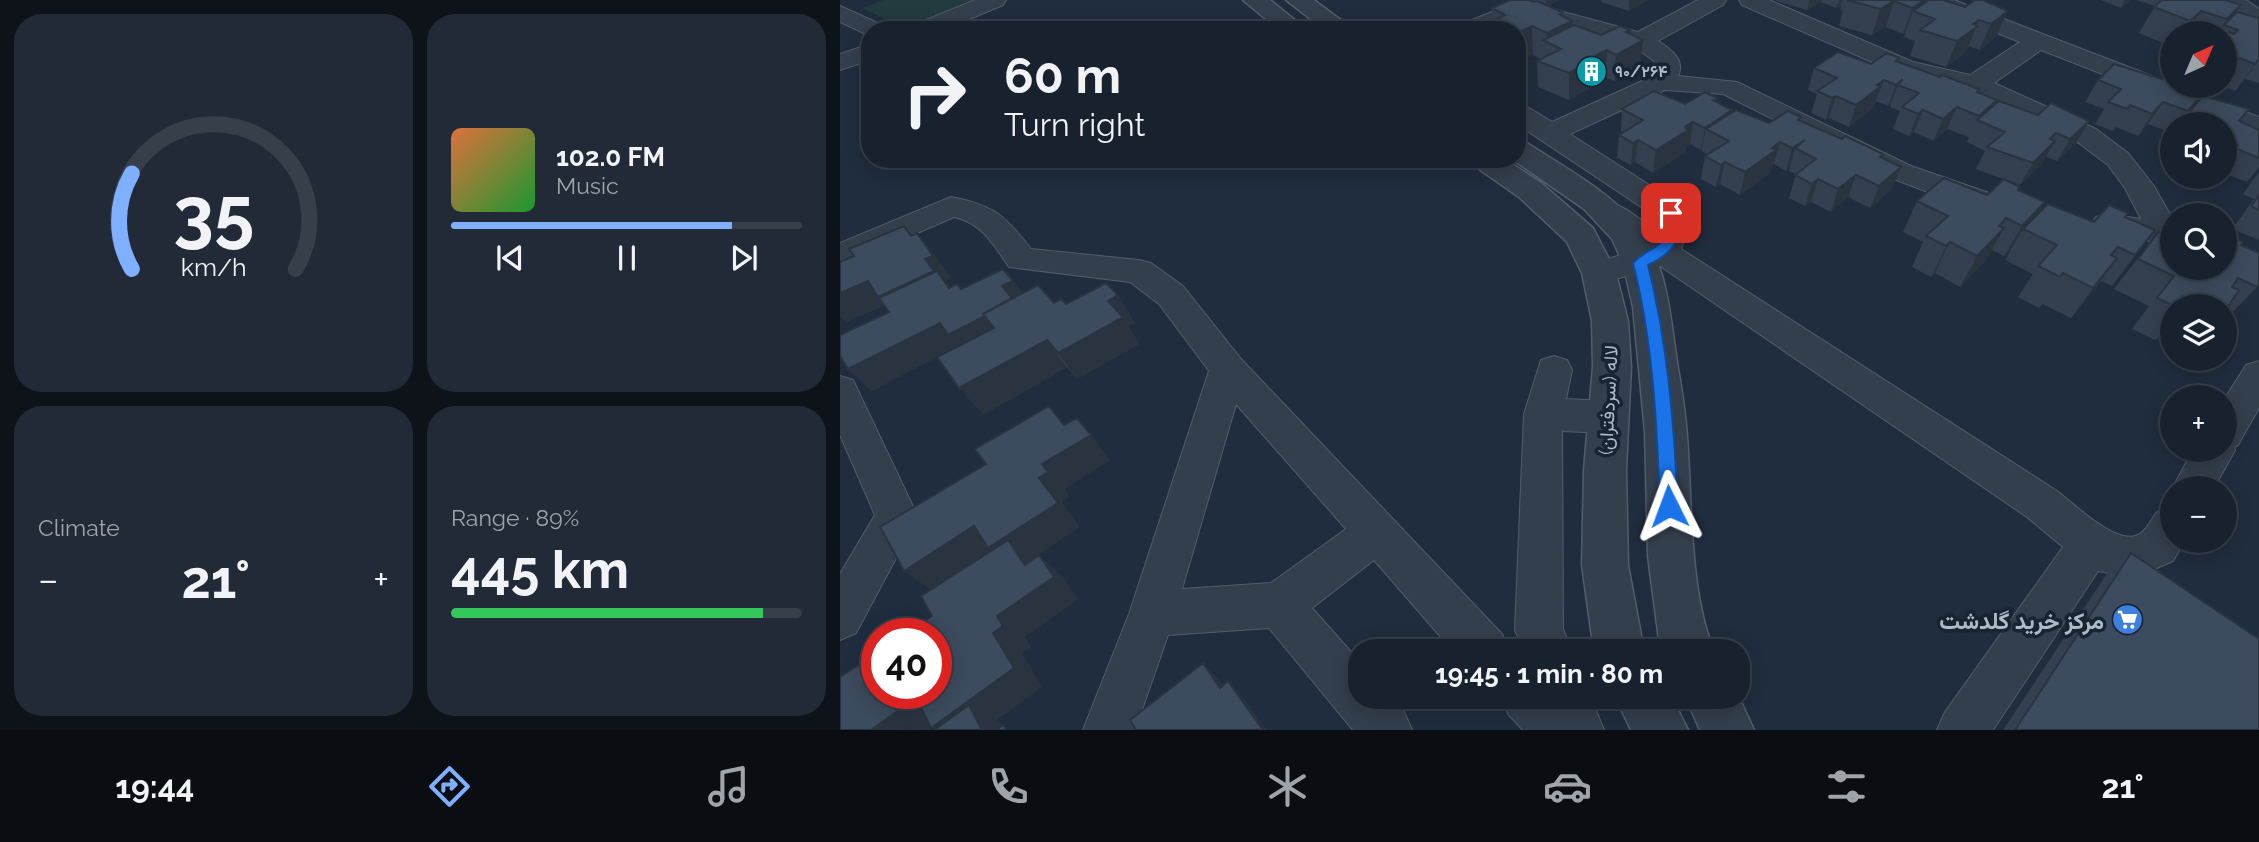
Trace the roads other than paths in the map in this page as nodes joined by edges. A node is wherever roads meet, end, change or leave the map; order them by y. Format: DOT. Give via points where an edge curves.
graph roads {
  1 [pos="866,0"];
  2 [pos="995,0"];
  3 [pos="1255,0"];
  4 [pos="1298,0"];
  5 [pos="1715,0"];
  6 [pos="1750,0"];
  7 [pos="1934,0"];
  8 [pos="2231,0"];
  9 [pos="840,11"];
  10 [pos="2259,20"];
  11 [pos="944,21"];
  12 [pos="1283,21"];
  13 [pos="1329,21"];
  14 [pos="1489,21"];
  15 [pos="861,23"];
  16 [pos="1641,40"];
  17 [pos="2038,41"];
  18 [pos="1663,70"];
  19 [pos="1975,84"];
  20 [pos="2258,127"];
  21 [pos="1534,141"];
  22 [pos="1497,168"];
  23 [pos="2012,207"];
  24 [pos="2076,218"];
  25 [pos="2160,221"];
  26 [pos="2160,232"];
  27 [pos="840,257"];
  28 [pos="1651,258"];
  29 [pos="1600,273"];
  30 [pos="1228,369"];
  31 [pos="1554,370"];
  32 [pos="2259,375"];
  33 [pos="840,391"];
  34 [pos="2237,412"];
  35 [pos="1543,414"];
  36 [pos="1607,417"];
  37 [pos="1378,531"];
  38 [pos="2160,542"];
  39 [pos="2096,548"];
  40 [pos="1279,605"];
  41 [pos="1152,614"];
  42 [pos="840,617"];
  43 [pos="1474,639"];
  44 [pos="1543,639"];
  45 [pos="1617,639"];
  46 [pos="1684,639"];
  47 [pos="1537,709"];
  48 [pos="1570,709"];
  49 [pos="1649,709"];
  50 [pos="1717,709"];
  51 [pos="1108,730"];
  52 [pos="1386,730"];
  53 [pos="1556,730"];
  54 [pos="1578,730"];
  55 [pos="1661,730"];
  56 [pos="1727,730"];
  57 [pos="1962,730"];
  58 [pos="1981,730"];
  1 -- 9 [label="street"];
  2 -- 11 [label="street"];
  3 -- 12 [label="street"];
  4 -- 13 [label="street"];
  5 -- 16 [label="street"];
  6 -- 19 [label="street" via="1904,66 1941,79"];
  7 -- 17 [label="street"];
  8 -- 10 [label="street"];
  9 -- 15 [label="street"];
  14 -- 16 [label="street" via="1514,10 1537,12"];
  16 -- 18 [label="street"];
  17 -- 19 [label="street"];
  17 -- 20 [label="street"];
  18 -- 21 [label="street"];
  18 -- 23 [label="street" via="1728,87 1901,172 1975,200"];
  19 -- 25 [label="street" via="2086,135 2118,159"];
  21 -- 28 [label="street"];
  21 -- 28 [label="street" via="1671,213 1674,231"];
  22 -- 29 [label="street, لاله (سردفتران)" via="1530,190 1581,236"];
  24 -- 26 [label="street"];
  27 -- 30 [label="street" via="951,207 970,210 991,218 1021,259 1139,271 1171,295"];
  28 -- 29 [label="street"];
  28 -- 39 [label="street" via="2042,504"];
  28 -- 46 [label="street" via="1671,556"];
  29 -- 36 [label="street, لاله (سردفتران)" via="1610,321"];
  30 -- 37 [label="street"];
  30 -- 41 [label="street"];
  31 -- 35 [label="street"];
  32 -- 34 [label="street"];
  33 -- 42 [label="street" via="897,517"];
  35 -- 36 [label="street"];
  35 -- 44 [label="street" via="1539,629"];
  36 -- 45 [label="street, لاله (سردفتران)" via="1605,565"];
  37 -- 40 [label="street"];
  37 -- 43 [label="street"];
  38 -- 39 [label="street" via="2136,557"];
  39 -- 57 [label="street"];
  39 -- 58 [label="street"];
  40 -- 41 [label="street"];
  40 -- 52 [label="street"];
  41 -- 51 [label="street"];
  47 -- 53 [label="street"];
  48 -- 54 [label="street"];
  49 -- 55 [label="street"];
  50 -- 56 [label="street"];
}
